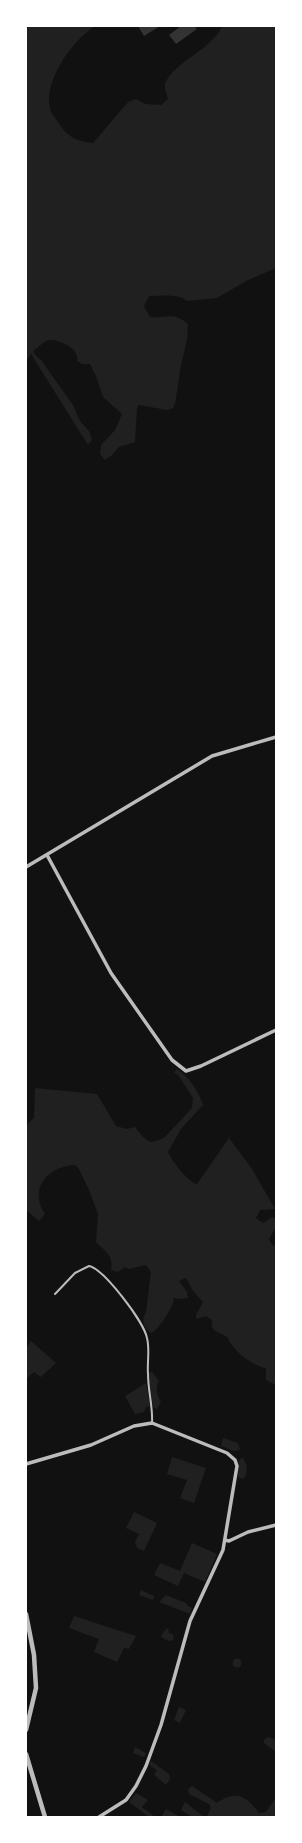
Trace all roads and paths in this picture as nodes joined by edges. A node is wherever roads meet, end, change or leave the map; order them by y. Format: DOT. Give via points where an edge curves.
graph roads {
  1 [pos="276,737"];
  2 [pos="47,855"];
  3 [pos="26,867"];
  4 [pos="276,1030"];
  5 [pos="55,1294"];
  6 [pos="152,1423"];
  7 [pos="26,1464"];
  8 [pos="276,1525"];
  9 [pos="225,1540"];
  10 [pos="26,1614"];
  11 [pos="26,1730"];
  12 [pos="26,1754"];
  13 [pos="46,1817"];
  14 [pos="99,1817"];
  1 -- 2 [label="street" via="212,756"];
  2 -- 3 [label="street"];
  2 -- 4 [label="street" via="111,973 172,1060 186,1071"];
  5 -- 6 [label="lane" via="75,1273 89,1266 102,1274 122,1298 147,1336"];
  6 -- 7 [label="street" via="134,1426 91,1445"];
  6 -- 9 [label="street" via="227,1453 235,1460 237,1471"];
  8 -- 9 [label="street" via="248,1532 229,1541"];
  9 -- 14 [label="street" via="221,1555 190,1621 161,1725 146,1766 126,1800"];
  10 -- 11 [label="street" via="34,1655 36,1688"];
  12 -- 13 [label="street"];
}
